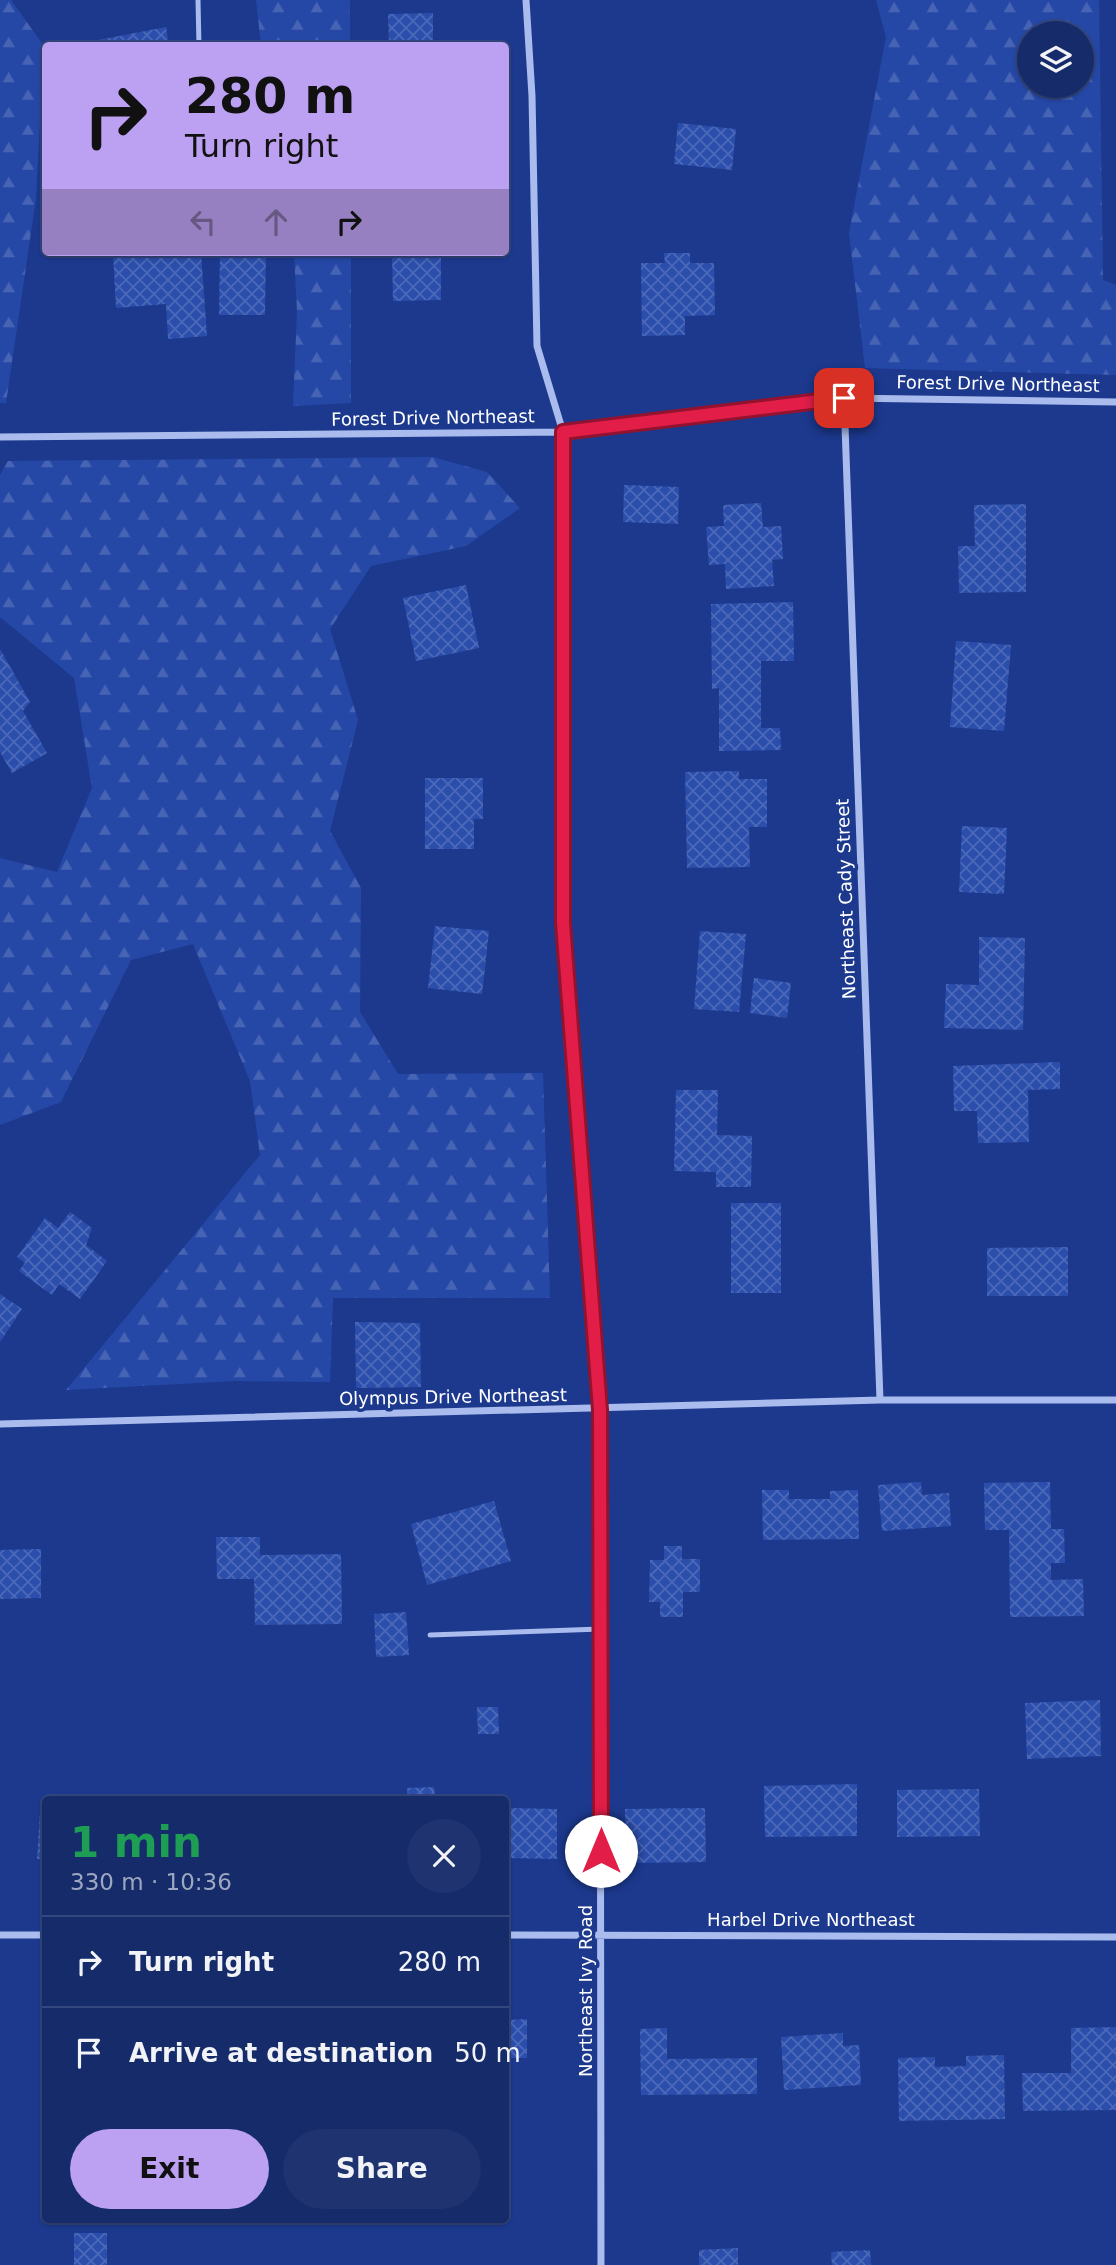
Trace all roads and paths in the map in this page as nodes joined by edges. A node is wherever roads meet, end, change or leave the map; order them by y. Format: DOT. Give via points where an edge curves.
graph roads {
  1 [pos="198,0"];
  2 [pos="526,0"];
  3 [pos="199,42"];
  4 [pos="844,398"];
  5 [pos="1116,402"];
  6 [pos="563,432"];
  7 [pos="0,437"];
  8 [pos="880,1400"];
  9 [pos="1116,1400"];
  10 [pos="600,1410"];
  11 [pos="0,1424"];
  12 [pos="601,1629"];
  13 [pos="430,1635"];
  14 [pos="0,1935"];
  15 [pos="42,1935"];
  16 [pos="509,1935"];
  17 [pos="601,1935"];
  18 [pos="1116,1937"];
  19 [pos="601,2265"];
  1 -- 3 [label="lane"];
  2 -- 6 [label="street, Northeast Ivy Road" via="537,346"];
  4 -- 5 [label="street, Forest Drive Northeast"];
  4 -- 6 [label="street, Forest Drive Northeast"];
  4 -- 8 [label="street, Northeast Cady Street"];
  6 -- 7 [label="street, Forest Drive Northeast"];
  6 -- 10 [label="street, Northeast Ivy Road" via="563,923"];
  8 -- 9 [label="street, Olympus Drive Northeast"];
  8 -- 10 [label="street, Olympus Drive Northeast"];
  10 -- 11 [label="street, Olympus Drive Northeast"];
  10 -- 12 [label="street, Northeast Ivy Road"];
  12 -- 13 [label="lane"];
  12 -- 17 [label="street, Northeast Ivy Road"];
  14 -- 15 [label="street"];
  16 -- 17 [label="street, Harbel Drive Northeast"];
  17 -- 18 [label="street, Harbel Drive Northeast"];
  17 -- 19 [label="street, Northeast Ivy Road"];
}
